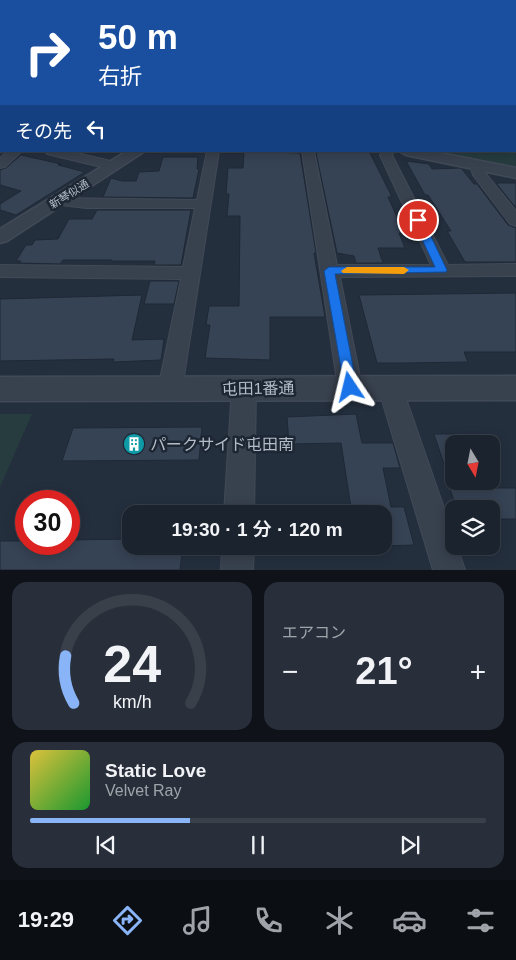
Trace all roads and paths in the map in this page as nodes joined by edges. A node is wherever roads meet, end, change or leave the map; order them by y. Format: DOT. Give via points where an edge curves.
graph roads {
  1 [pos="15,152"];
  2 [pos="55,152"];
  3 [pos="136,152"];
  4 [pos="213,152"];
  5 [pos="308,152"];
  6 [pos="388,152"];
  7 [pos="411,152"];
  8 [pos="0,164"];
  9 [pos="114,166"];
  10 [pos="476,166"];
  11 [pos="516,173"];
  12 [pos="58,201"];
  13 [pos="204,204"];
  14 [pos="516,221"];
  15 [pos="0,238"];
  16 [pos="442,270"];
  17 [pos="516,270"];
  18 [pos="0,271"];
  19 [pos="329,271"];
  20 [pos="191,273"];
  21 [pos="350,387"];
  22 [pos="390,387"];
  23 [pos="244,388"];
  24 [pos="516,388"];
  25 [pos="0,389"];
  26 [pos="170,389"];
  27 [pos="239,505"];
  28 [pos="238,555"];
  29 [pos="237,570"];
  30 [pos="449,570"];
  1 -- 8 [label="street"];
  2 -- 9 [label="street"];
  3 -- 9 [label="street, 新琴似通"];
  4 -- 13 [label="street"];
  5 -- 19 [label="street"];
  6 -- 16 [label="street" via="386,155"];
  7 -- 10 [label="street"];
  9 -- 12 [label="street, 新琴似通"];
  10 -- 11 [label="street"];
  10 -- 14 [label="street"];
  12 -- 13 [label="street"];
  12 -- 15 [label="street, 新琴似通"];
  13 -- 20 [label="street"];
  16 -- 17 [label="street"];
  16 -- 19 [label="street"];
  18 -- 20 [label="street"];
  19 -- 21 [label="street"];
  20 -- 26 [label="street"];
  21 -- 22 [label="street, 屯田1番通"];
  21 -- 23 [label="street, 屯田1番通"];
  22 -- 24 [label="street, 屯田1番通"];
  22 -- 30 [label="street"];
  23 -- 26 [label="street, 屯田1番通"];
  23 -- 27 [label="street"];
  25 -- 26 [label="street, 屯田1番通"];
  28 -- 29 [label="street"];
}
